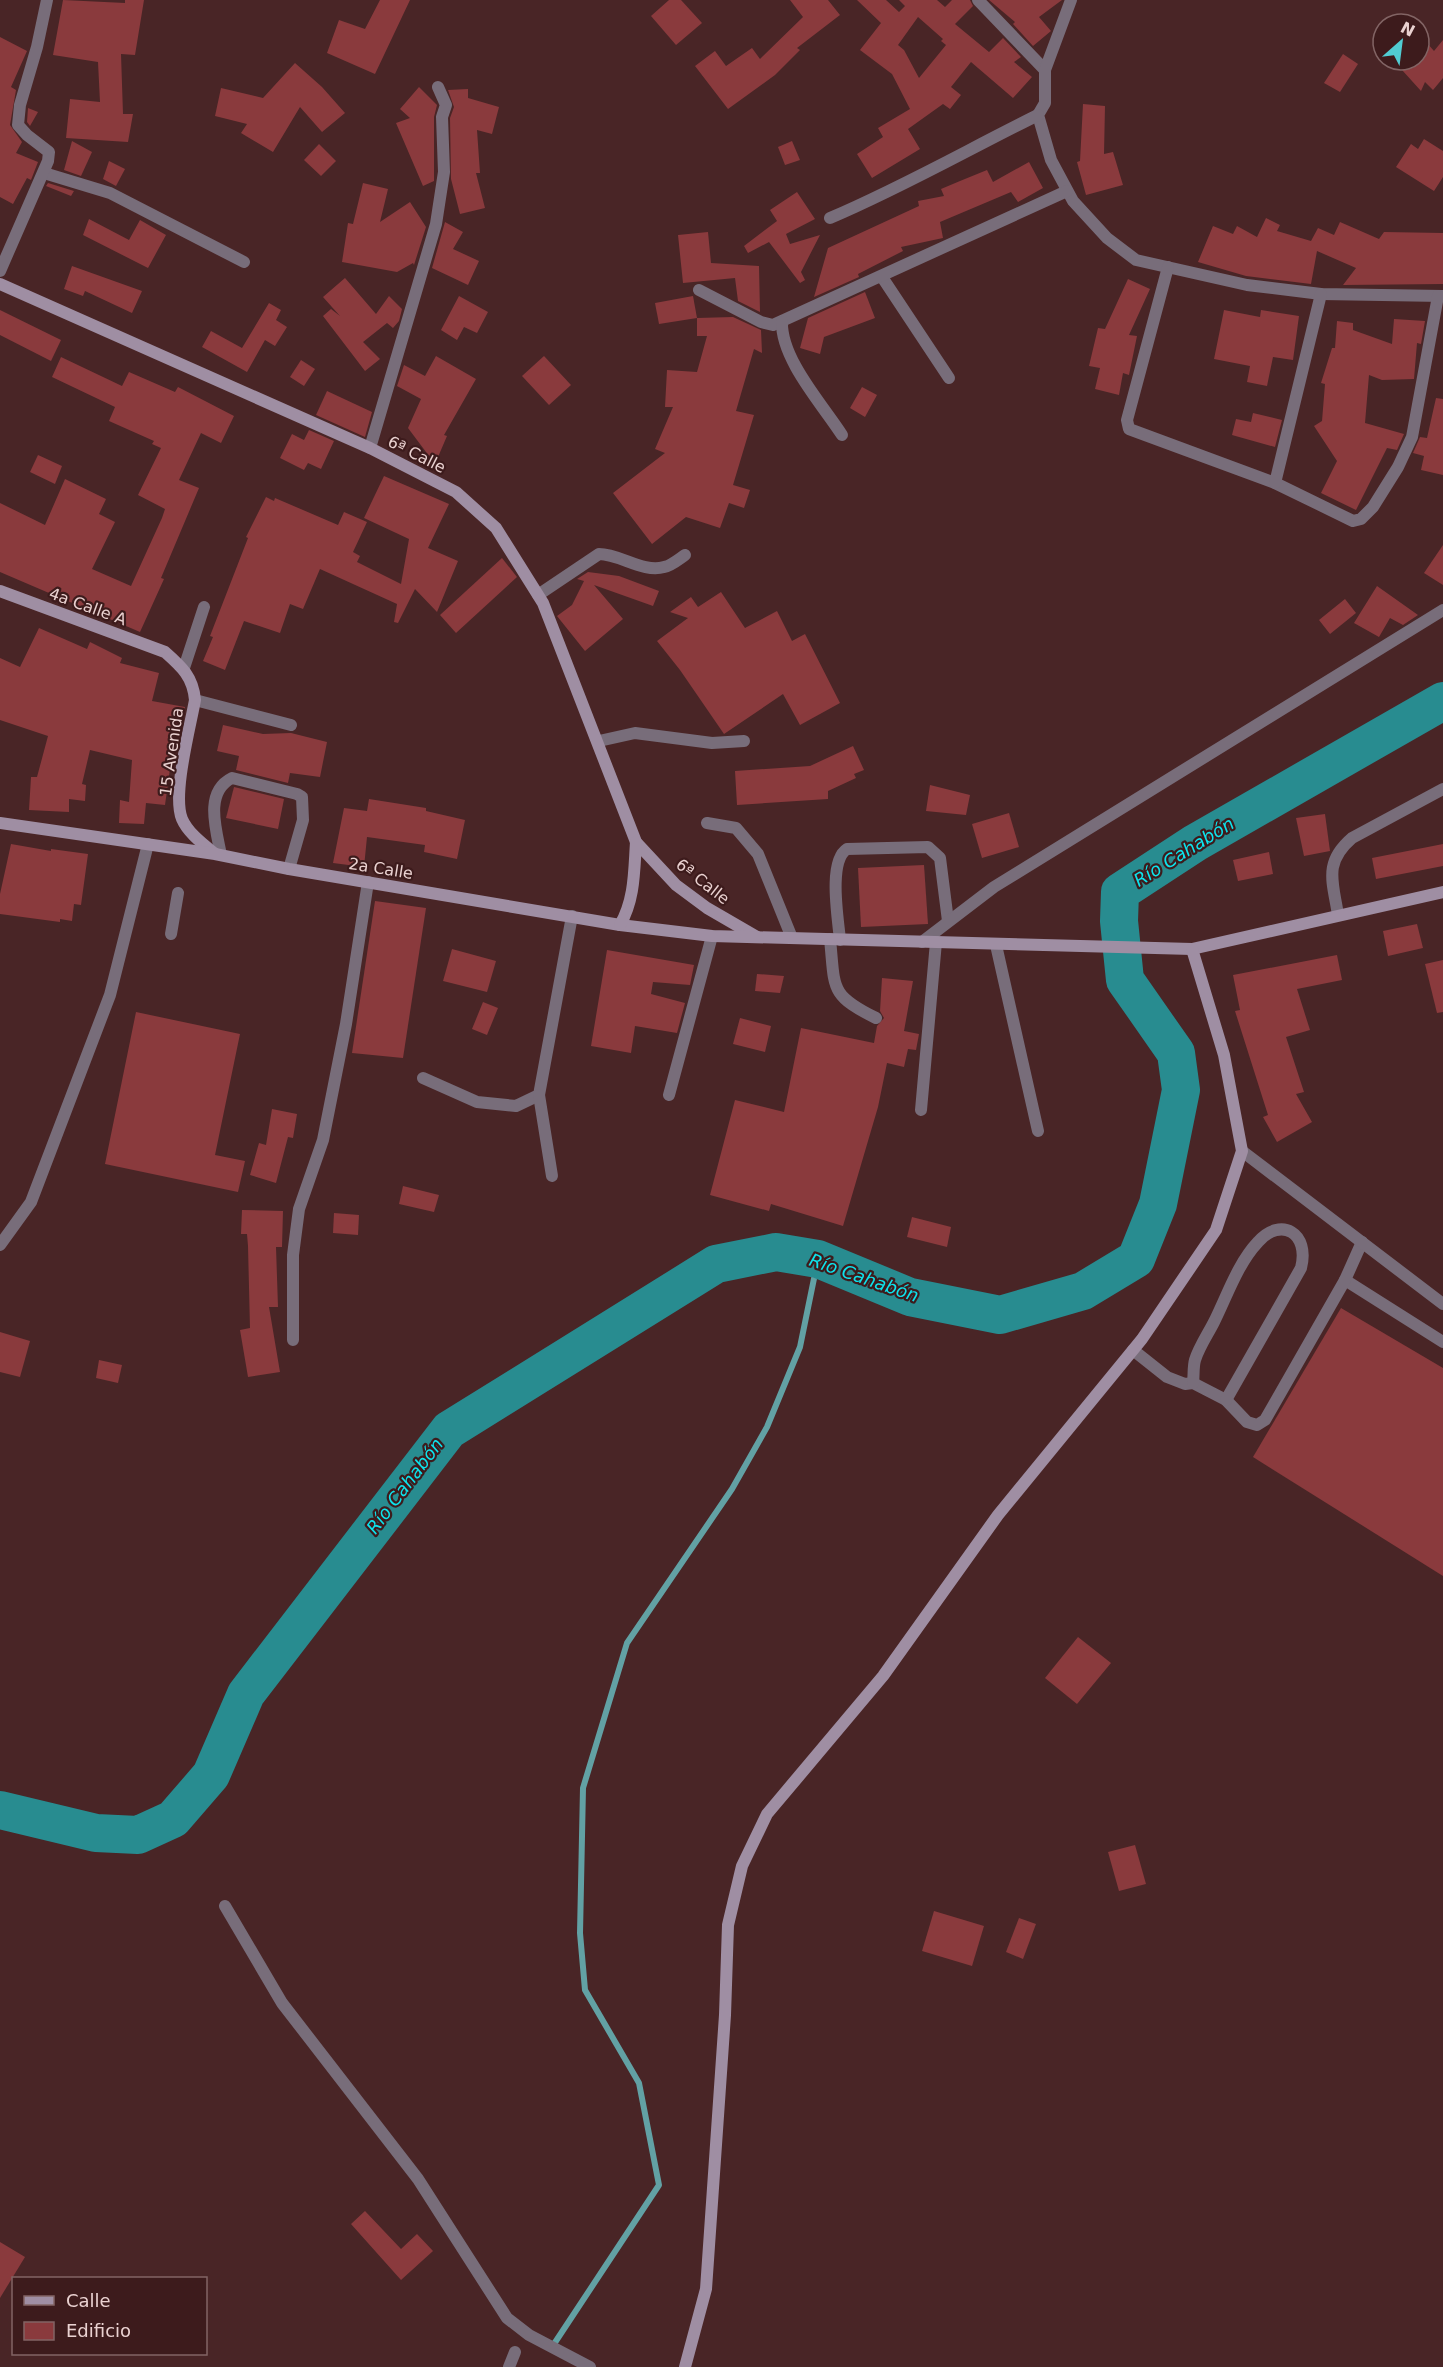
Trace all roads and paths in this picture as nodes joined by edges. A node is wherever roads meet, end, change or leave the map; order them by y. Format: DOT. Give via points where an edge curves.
graph roads {
  1 [pos="46,0"];
  2 [pos="978,0"];
  3 [pos="1071,0"];
  4 [pos="1045,70"];
  5 [pos="438,87"];
  6 [pos="1038,115"];
  7 [pos="44,173"];
  8 [pos="1067,191"];
  9 [pos="830,218"];
  10 [pos="244,262"];
  11 [pos="1168,267"];
  12 [pos="0,271"];
  13 [pos="882,277"];
  14 [pos="0,284"];
  15 [pos="699,290"];
  16 [pos="1321,294"];
  17 [pos="1440,296"];
  18 [pos="782,322"];
  19 [pos="949,378"];
  20 [pos="842,435"];
  21 [pos="370,448"];
  22 [pos="1275,483"];
  23 [pos="685,555"];
  24 [pos="0,591"];
  25 [pos="538,595"];
  26 [pos="204,607"];
  27 [pos="1443,610"];
  28 [pos="165,652"];
  29 [pos="184,668"];
  30 [pos="195,700"];
  31 [pos="291,725"];
  32 [pos="599,741"];
  33 [pos="744,741"];
  34 [pos="1443,789"];
  35 [pos="0,823"];
  36 [pos="707,823"];
  37 [pos="636,842"];
  38 [pos="148,844"];
  39 [pos="218,855"];
  40 [pos="289,869"];
  41 [pos="368,882"];
  42 [pos="1443,892"];
  43 [pos="178,893"];
  44 [pos="1338,915"];
  45 [pos="572,916"];
  46 [pos="948,921"];
  47 [pos="620,925"];
  48 [pos="171,933"];
  49 [pos="712,936"];
  50 [pos="758,938"];
  51 [pos="792,938"];
  52 [pos="835,939"];
  53 [pos="922,942"];
  54 [pos="936,942"];
  55 [pos="996,945"];
  56 [pos="1192,949"];
  57 [pos="876,1017"];
  58 [pos="423,1078"];
  59 [pos="539,1095"];
  60 [pos="669,1095"];
  61 [pos="921,1110"];
  62 [pos="1038,1131"];
  63 [pos="1242,1151"];
  64 [pos="552,1176"];
  65 [pos="1362,1242"];
  66 [pos="0,1245"];
  67 [pos="1345,1280"];
  68 [pos="1443,1304"];
  69 [pos="293,1340"];
  70 [pos="1443,1342"];
  71 [pos="1133,1350"];
  72 [pos="1193,1383"];
  73 [pos="1226,1400"];
  74 [pos="225,1906"];
  75 [pos="514,2352"];
  76 [pos="509,2367"];
  77 [pos="590,2367"];
  78 [pos="685,2367"];
  1 -- 7 [label="street" via="18,125 49,152"];
  2 -- 4 [label="street"];
  3 -- 4 [label="street"];
  4 -- 6 [label="street" via="1045,103"];
  5 -- 21 [label="street" via="446,105 442,117 444,172 436,224"];
  6 -- 8 [label="street" via="1051,160"];
  6 -- 9 [label="street" via="893,191"];
  7 -- 10 [label="street" via="110,193"];
  7 -- 12 [label="street"];
  8 -- 11 [label="street" via="1107,238 1137,260"];
  8 -- 13 [label="street"];
  11 -- 16 [label="street" via="1247,285"];
  11 -- 22 [label="street" via="1127,420 1129,429"];
  13 -- 18 [label="street"];
  13 -- 19 [label="street"];
  14 -- 21 [label="main road, 6ª Calle"];
  15 -- 18 [label="street" via="761,322"];
  16 -- 17 [label="street"];
  16 -- 22 [label="street"];
  17 -- 22 [label="street" via="1412,437 1373,507 1353,522"];
  18 -- 20 [label="street" via="789,355"];
  21 -- 25 [label="main road, 6ª Calle" via="456,492 496,528"];
  23 -- 25 [label="street" via="664,567 648,567 599,554"];
  24 -- 28 [label="main road, 4a Calle A"];
  25 -- 32 [label="main road, 6ª Calle"];
  26 -- 29 [label="street"];
  27 -- 46 [label="street" via="994,886"];
  28 -- 29 [label="main road, 15 Avenida"];
  29 -- 30 [label="main road, 15 Avenida"];
  30 -- 31 [label="street"];
  30 -- 39 [label="main road, 15 Avenida" via="178,800 182,820"];
  32 -- 33 [label="street" via="635,733 712,743"];
  32 -- 37 [label="main road, 6ª Calle"];
  34 -- 44 [label="street" via="1340,848 1333,860 1332,874"];
  35 -- 38 [label="main road, 2a Calle"];
  36 -- 51 [label="street" via="736,828 759,854"];
  37 -- 47 [label="main road, 6ª Calle" via="633,889 629,909"];
  37 -- 50 [label="main road, 6ª Calle" via="676,885"];
  38 -- 39 [label="main road, 2a Calle"];
  38 -- 66 [label="street" via="110,995 31,1202"];
  39 -- 40 [label="main road, 2a Calle"];
  39 -- 40 [label="street" via="215,796 222,783 232,778 302,797 303,820"];
  40 -- 41 [label="main road, 2a Calle"];
  41 -- 45 [label="main road, 2a Calle"];
  41 -- 69 [label="street" via="323,1140 299,1209 293,1255"];
  42 -- 44 [label="main road"];
  43 -- 48 [label="street"];
  44 -- 56 [label="main road"];
  45 -- 47 [label="main road, 2a Calle"];
  45 -- 59 [label="street"];
  46 -- 52 [label="street" via="940,858 935,851 928,847 847,849 837,859"];
  46 -- 53 [label="street"];
  47 -- 49 [label="main road, 2a Calle"];
  49 -- 50 [label="main road, 2a Calle"];
  49 -- 60 [label="street"];
  50 -- 51 [label="main road, 2a Calle"];
  51 -- 52 [label="main road, 2a Calle"];
  52 -- 53 [label="main road"];
  52 -- 57 [label="street" via="837,992 850,1005"];
  53 -- 54 [label="main road"];
  54 -- 55 [label="main road"];
  54 -- 61 [label="street"];
  55 -- 56 [label="main road"];
  55 -- 62 [label="street"];
  56 -- 63 [label="main road" via="1224,1055"];
  58 -- 59 [label="street" via="477,1102 516,1106"];
  59 -- 64 [label="street"];
  63 -- 65 [label="street"];
  63 -- 71 [label="main road" via="1216,1230"];
  65 -- 67 [label="street"];
  65 -- 68 [label="street"];
  67 -- 70 [label="street"];
  67 -- 73 [label="street" via="1265,1420 1257,1425 1247,1422"];
  71 -- 72 [label="street" via="1167,1377"];
  71 -- 78 [label="main road" via="998,1515 883,1676 767,1814 742,1866 728,1925 706,2289"];
  72 -- 73 [label="street"];
  72 -- 73 [label="street" via="1195,1360 1249,1252 1266,1234 1280,1230 1293,1233 1301,1239 1305,1252 1301,1268"];
  74 -- 77 [label="street" via="282,2003 418,2179 507,2318 529,2335"];
  75 -- 76 [label="street"];
}
